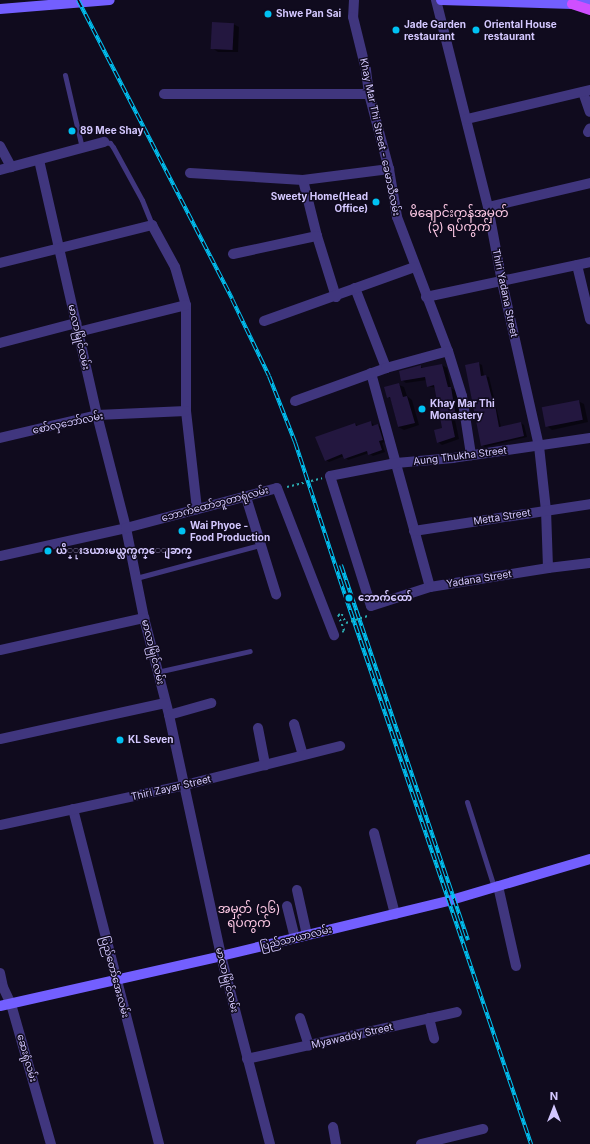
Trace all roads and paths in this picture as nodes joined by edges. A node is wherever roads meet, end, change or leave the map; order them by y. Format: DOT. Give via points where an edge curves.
graph roads {
  1 [pos="110,0"];
  2 [pos="354,0"];
  3 [pos="436,0"];
  4 [pos="441,0"];
  5 [pos="67,1"];
  6 [pos="576,2"];
  7 [pos="590,2"];
  8 [pos="0,9"];
  9 [pos="590,10"];
  10 [pos="65,75"];
  11 [pos="586,91"];
  12 [pos="164,94"];
  13 [pos="369,94"];
  14 [pos="590,112"];
  15 [pos="467,119"];
  16 [pos="104,142"];
  17 [pos="0,146"];
  18 [pos="82,148"];
  19 [pos="39,160"];
  20 [pos="11,168"];
  21 [pos="389,169"];
  22 [pos="0,170"];
  23 [pos="190,173"];
  24 [pos="303,180"];
  25 [pos="590,183"];
  26 [pos="488,207"];
  27 [pos="152,225"];
  28 [pos="317,236"];
  29 [pos="58,249"];
  30 [pos="233,254"];
  31 [pos="590,262"];
  32 [pos="0,263"];
  33 [pos="577,265"];
  34 [pos="415,267"];
  35 [pos="502,282"];
  36 [pos="356,288"];
  37 [pos="336,296"];
  38 [pos="426,297"];
  39 [pos="186,305"];
  40 [pos="264,320"];
  41 [pos="590,320"];
  42 [pos="77,328"];
  43 [pos="0,343"];
  44 [pos="448,351"];
  45 [pos="386,368"];
  46 [pos="371,373"];
  47 [pos="295,401"];
  48 [pos="186,411"];
  49 [pos="97,415"];
  50 [pos="0,438"];
  51 [pos="590,438"];
  52 [pos="539,446"];
  53 [pos="471,455"];
  54 [pos="396,463"];
  55 [pos="330,476"];
  56 [pos="277,488"];
  57 [pos="246,497"];
  58 [pos="590,504"];
  59 [pos="197,510"];
  60 [pos="546,510"];
  61 [pos="126,528"];
  62 [pos="414,531"];
  63 [pos="260,545"];
  64 [pos="0,556"];
  65 [pos="590,563"];
  66 [pos="548,568"];
  67 [pos="135,578"];
  68 [pos="430,586"];
  69 [pos="276,594"];
  70 [pos="371,611"];
  71 [pos="342,614"];
  72 [pos="144,618"];
  73 [pos="334,635"];
  74 [pos="0,650"];
  75 [pos="250,651"];
  76 [pos="157,672"];
  77 [pos="165,703"];
  78 [pos="211,703"];
  79 [pos="169,715"];
  80 [pos="294,724"];
  81 [pos="258,728"];
  82 [pos="0,739"];
  83 [pos="340,746"];
  84 [pos="303,755"];
  85 [pos="265,765"];
  86 [pos="185,785"];
  87 [pos="467,802"];
  88 [pos="73,810"];
  89 [pos="0,825"];
  90 [pos="374,833"];
  91 [pos="590,859"];
  92 [pos="496,887"];
  93 [pos="297,890"];
  94 [pos="287,906"];
  95 [pos="395,914"];
  96 [pos="307,935"];
  97 [pos="295,938"];
  98 [pos="221,956"];
  99 [pos="516,966"];
  100 [pos="0,973"];
  101 [pos="116,980"];
  102 [pos="11,1004"];
  103 [pos="0,1006"];
  104 [pos="457,1012"];
  105 [pos="300,1018"];
  106 [pos="429,1018"];
  107 [pos="434,1038"];
  108 [pos="309,1046"];
  109 [pos="247,1059"];
  110 [pos="333,1127"];
  111 [pos="483,1129"];
  112 [pos="51,1144"];
  113 [pos="159,1144"];
  114 [pos="270,1144"];
  115 [pos="336,1144"];
  116 [pos="421,1144"];
  1 -- 5 [label="street"];
  2 -- 13 [label="street, Khay Mar Thi Street - ခေမာသီလမ်း" via="353,17"];
  3 -- 15 [label="street, Thiri Yadana Street"];
  4 -- 6 [label="street"];
  5 -- 8 [label="street"];
  6 -- 7 [label="street"];
  6 -- 9 [label="main road"];
  10 -- 18 [label="lane"];
  11 -- 14 [label="street"];
  11 -- 15 [label="street"];
  12 -- 13 [label="street"];
  13 -- 21 [label="street, Khay Mar Thi Street - ခေမာသီလမ်း"];
  15 -- 26 [label="street, Thiri Yadana Street"];
  16 -- 18 [label="street"];
  16 -- 27 [label="lane" via="113,147 142,200"];
  17 -- 20 [label="street"];
  18 -- 19 [label="street"];
  19 -- 20 [label="street"];
  19 -- 29 [label="street, မာလာမြိုင်လမ်း"];
  20 -- 22 [label="street"];
  21 -- 24 [label="street"];
  21 -- 34 [label="street, Khay Mar Thi Street - ခေမာသီလမ်း" via="396,217"];
  23 -- 24 [label="street"];
  24 -- 28 [label="street"];
  25 -- 26 [label="street"];
  26 -- 35 [label="street, Thiri Yadana Street"];
  27 -- 29 [label="street"];
  27 -- 39 [label="street" via="175,267"];
  28 -- 30 [label="street"];
  28 -- 37 [label="street"];
  29 -- 32 [label="street"];
  29 -- 42 [label="street, မာလာမြိုင်လမ်း"];
  31 -- 33 [label="street"];
  33 -- 35 [label="street"];
  33 -- 41 [label="street"];
  34 -- 36 [label="street"];
  34 -- 38 [label="street, Khay Mar Thi Street - ခေမာသီလမ်း"];
  35 -- 38 [label="street"];
  35 -- 52 [label="street, Thiri Yadana Street"];
  36 -- 37 [label="street"];
  36 -- 45 [label="street"];
  37 -- 40 [label="street"];
  38 -- 44 [label="street, Khay Mar Thi Street - ခေမာသီလမ်း"];
  39 -- 42 [label="street"];
  39 -- 48 [label="street"];
  42 -- 43 [label="street"];
  42 -- 49 [label="street, မာလာမြိုင်လမ်း"];
  44 -- 45 [label="street"];
  44 -- 53 [label="street, Khay Mar Thi Street - ခေမာသီလမ်း" via="462,396"];
  45 -- 46 [label="street"];
  46 -- 47 [label="street"];
  46 -- 54 [label="street"];
  48 -- 49 [label="street, စော်လှဘော်လမ်း"];
  48 -- 59 [label="street"];
  49 -- 50 [label="street, စော်လှဘော်လမ်း"];
  49 -- 61 [label="street, မာလာမြိုင်လမ်း"];
  51 -- 52 [label="street, Aung Thukha Street"];
  52 -- 53 [label="street, Aung Thukha Street"];
  52 -- 60 [label="street, Thiri Yadana Street"];
  53 -- 54 [label="street, Aung Thukha Street"];
  54 -- 55 [label="street, Aung Thukha Street"];
  54 -- 62 [label="street"];
  55 -- 56 [label="path" via="296,486"];
  55 -- 70 [label="street"];
  56 -- 57 [label="street, ဘောက်ထော်ဘူတာရုံလမ်း"];
  56 -- 73 [label="street, ဘောက်ထော်ဘူတာရုံလမ်း"];
  57 -- 59 [label="street, ဘောက်ထော်ဘူတာရုံလမ်း"];
  57 -- 63 [label="street"];
  58 -- 60 [label="street, Metta Street"];
  59 -- 61 [label="street, ဘောက်ထော်ဘူတာရုံလမ်း"];
  60 -- 62 [label="street, Metta Street"];
  60 -- 66 [label="street, Thiri Yadana Street"];
  61 -- 64 [label="street, ဘောက်ထော်ဘူတာရုံလမ်း"];
  61 -- 67 [label="street, မာလာမြိုင်လမ်း"];
  62 -- 68 [label="street"];
  63 -- 67 [label="lane"];
  63 -- 69 [label="street"];
  65 -- 66 [label="street, Yadana Street"];
  66 -- 68 [label="street, Yadana Street"];
  67 -- 72 [label="street, မာလာမြိုင်လမ်း"];
  68 -- 70 [label="street, Yadana Street"];
  70 -- 71 [label="path, bridge" via="346,623"];
  72 -- 74 [label="street"];
  72 -- 76 [label="street, မာလာမြိုင်လမ်း"];
  75 -- 76 [label="lane"];
  76 -- 77 [label="street, မာလာမြိုင်လမ်း"];
  77 -- 79 [label="street, မာလာမြိုင်လမ်း"];
  77 -- 82 [label="street"];
  78 -- 79 [label="street"];
  79 -- 86 [label="street, မာလာမြိုင်လမ်း"];
  80 -- 84 [label="street"];
  81 -- 85 [label="street"];
  83 -- 84 [label="street, Thiri Zayar Street"];
  84 -- 85 [label="street, Thiri Zayar Street"];
  85 -- 86 [label="street, Thiri Zayar Street"];
  86 -- 88 [label="street, Thiri Zayar Street"];
  86 -- 98 [label="street, မာလာမြိုင်လမ်း"];
  87 -- 92 [label="lane"];
  88 -- 89 [label="street, Thiri Zayar Street"];
  88 -- 101 [label="street, ပြည်တော်အေးလမ်း"];
  90 -- 95 [label="street"];
  91 -- 92 [label="street, ပြည်သာယာလမ်း"];
  92 -- 95 [label="street, ပြည်သာယာလမ်း"];
  92 -- 99 [label="street"];
  93 -- 96 [label="street"];
  94 -- 97 [label="street"];
  95 -- 96 [label="street, ပြည်သာယာလမ်း"];
  96 -- 97 [label="street, ပြည်သာယာလမ်း"];
  97 -- 98 [label="street, ပြည်သာယာလမ်း"];
  98 -- 101 [label="street, ပြည်သာယာလမ်း"];
  98 -- 109 [label="street, မာလာမြိုင်လမ်း"];
  100 -- 102 [label="street, ဆေးရုံလမ်း"];
  101 -- 102 [label="street, ပြည်သာယာလမ်း"];
  101 -- 113 [label="street, ပြည်တော်အေးလမ်း"];
  102 -- 103 [label="street, ပြည်သာယာလမ်း"];
  102 -- 112 [label="street, ဆေးရုံလမ်း"];
  104 -- 106 [label="street, Myawaddy Street"];
  105 -- 108 [label="street"];
  106 -- 107 [label="street"];
  106 -- 108 [label="street, Myawaddy Street"];
  108 -- 109 [label="street, Myawaddy Street"];
  109 -- 114 [label="street, မာလာမြိုင်လမ်း"];
  110 -- 115 [label="street"];
  111 -- 116 [label="street"];
}
